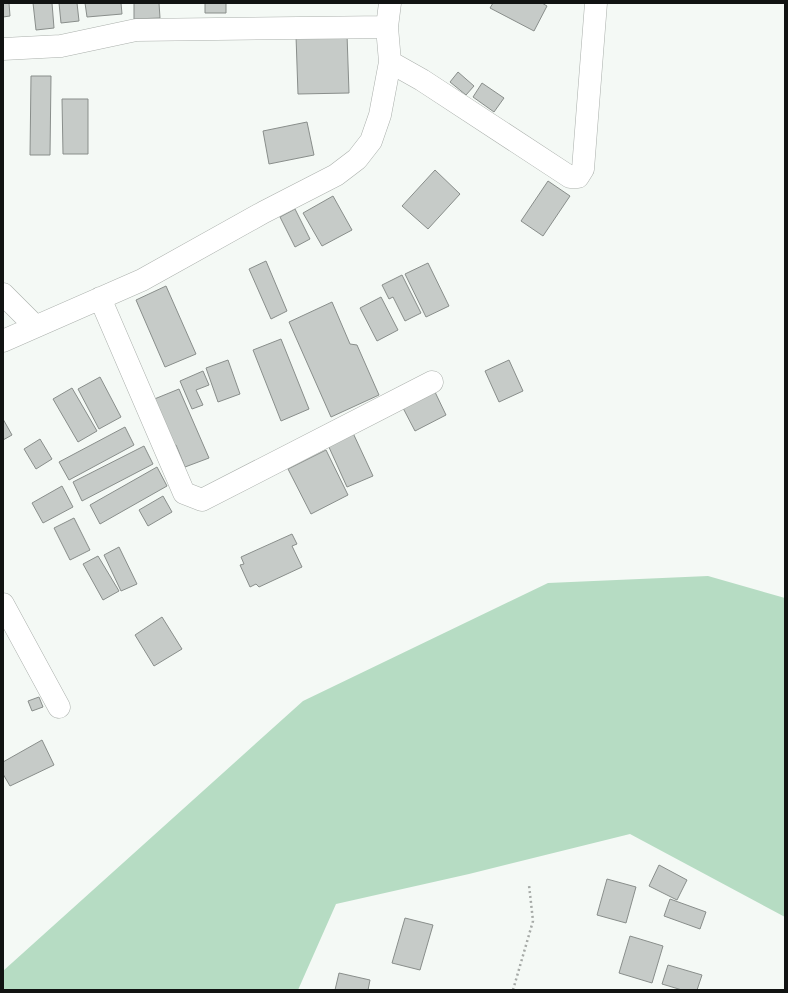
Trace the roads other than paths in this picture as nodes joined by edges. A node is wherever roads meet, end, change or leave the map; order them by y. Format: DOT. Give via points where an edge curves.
graph roads {
  1 [pos="390,3"];
  2 [pos="596,3"];
  3 [pos="387,27"];
  4 [pos="3,49"];
  5 [pos="390,62"];
  6 [pos="3,294"];
  7 [pos="100,298"];
  8 [pos="35,326"];
  9 [pos="3,341"];
  10 [pos="432,382"];
  11 [pos="3,604"];
  12 [pos="60,707"];
  1 -- 3 [label="street"];
  2 -- 5 [label="street" via="583,169 578,177 570,178 422,80"];
  3 -- 4 [label="street" via="136,30 61,46"];
  3 -- 5 [label="street"];
  5 -- 7 [label="street" via="380,115 371,141 356,159 336,175 142,280"];
  6 -- 8 [label="street"];
  7 -- 8 [label="street"];
  7 -- 10 [label="street" via="184,493 202,500"];
  8 -- 9 [label="street"];
  11 -- 12 [label="street"];
}
